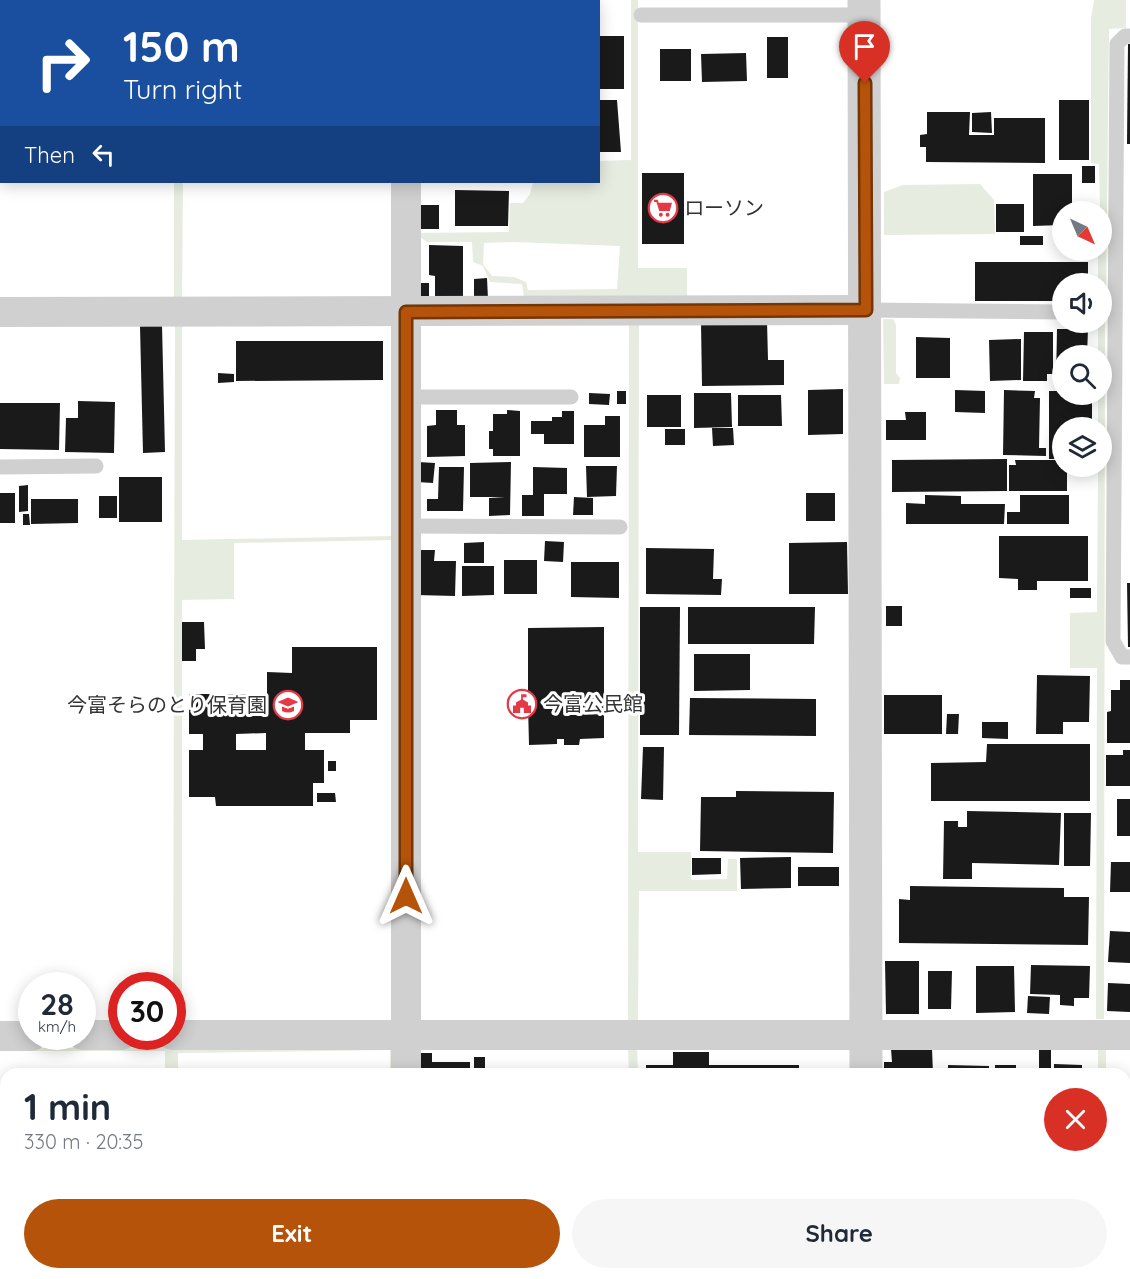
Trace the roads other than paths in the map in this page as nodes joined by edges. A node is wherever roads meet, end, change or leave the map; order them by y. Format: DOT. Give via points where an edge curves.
graph roads {
  1 [pos="864,8"];
  2 [pos="641,15"];
  3 [pos="1130,36"];
  4 [pos="406,183"];
  5 [pos="1109,273"];
  6 [pos="866,310"];
  7 [pos="0,312"];
  8 [pos="406,312"];
  9 [pos="1052,312"];
  10 [pos="1108,333"];
  11 [pos="407,397"];
  12 [pos="571,398"];
  13 [pos="96,466"];
  14 [pos="0,467"];
  15 [pos="405,526"];
  16 [pos="620,526"];
  17 [pos="1130,657"];
  18 [pos="866,1033"];
  19 [pos="186,1035"];
  20 [pos="406,1035"];
  21 [pos="1130,1035"];
  22 [pos="0,1036"];
  23 [pos="18,1036"];
  24 [pos="406,1068"];
  25 [pos="866,1068"];
  1 -- 2 [label="lane"];
  1 -- 6 [label="street"];
  3 -- 5 [label="lane" via="1117,44"];
  4 -- 8 [label="street"];
  6 -- 8 [label="street"];
  6 -- 9 [label="lane"];
  6 -- 18 [label="street"];
  7 -- 8 [label="street"];
  8 -- 11 [label="street"];
  10 -- 17 [label="lane" via="1113,641 1122,657"];
  11 -- 12 [label="lane"];
  11 -- 15 [label="street"];
  13 -- 14 [label="lane"];
  15 -- 16 [label="lane"];
  15 -- 20 [label="street"];
  18 -- 20 [label="street"];
  18 -- 21 [label="street"];
  18 -- 25 [label="street"];
  19 -- 20 [label="street"];
  20 -- 24 [label="street"];
  22 -- 23 [label="street"];
}
